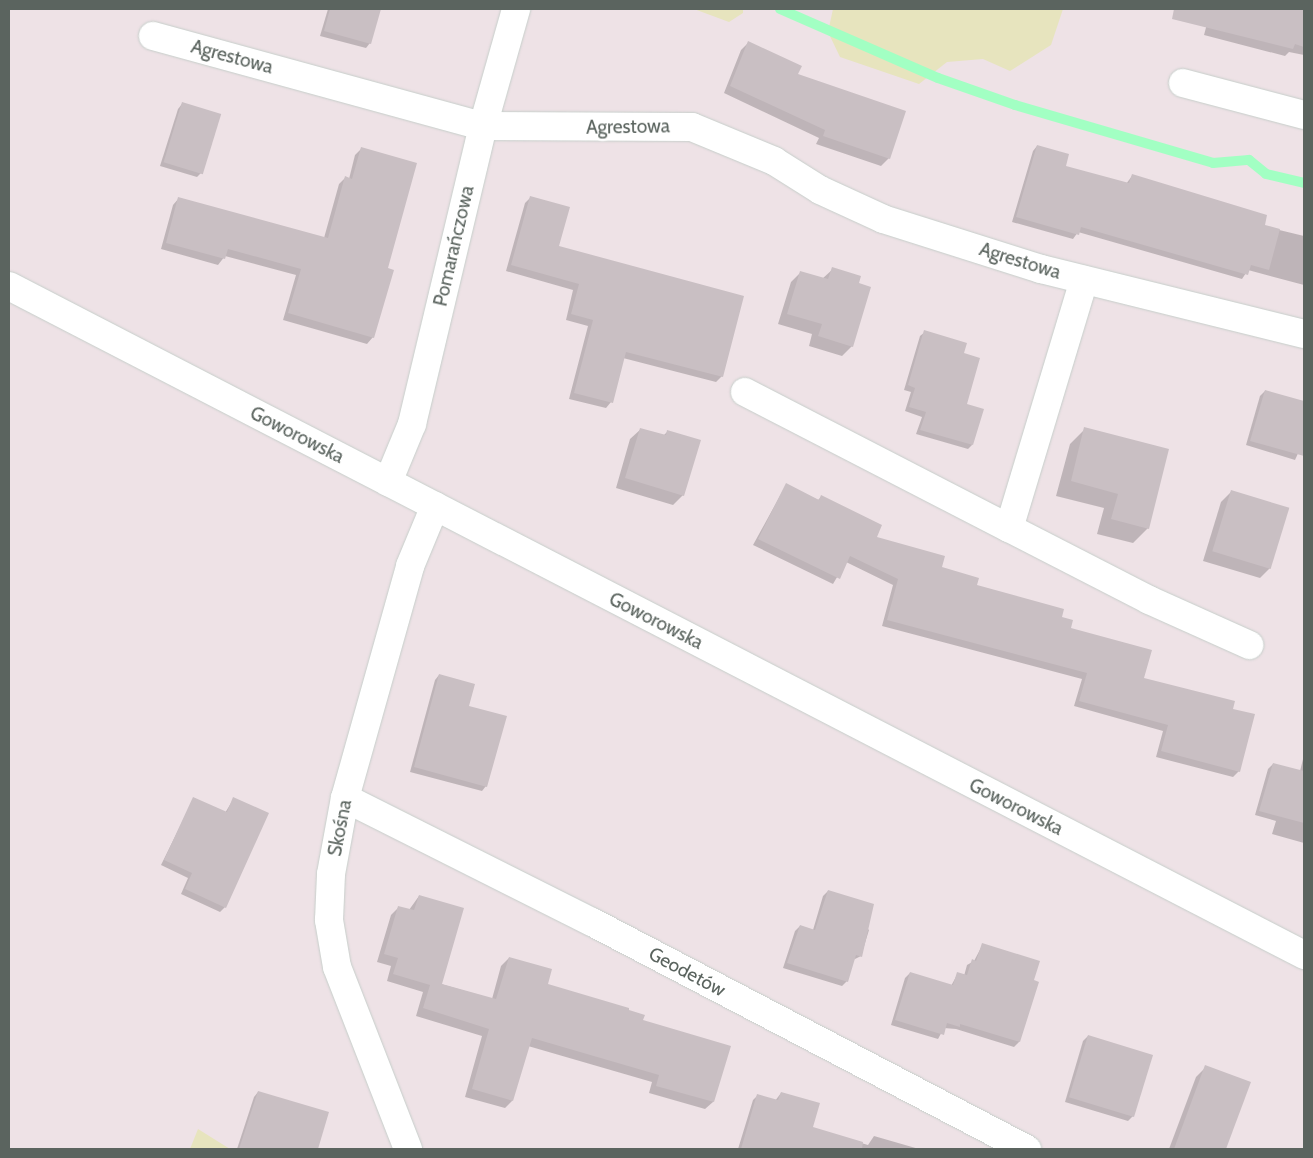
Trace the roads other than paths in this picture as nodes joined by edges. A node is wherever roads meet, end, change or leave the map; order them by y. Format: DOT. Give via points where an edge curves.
graph roads {
  1 [pos="516,9"];
  2 [pos="153,36"];
  3 [pos="1183,83"];
  4 [pos="1304,115"];
  5 [pos="483,126"];
  6 [pos="1084,280"];
  7 [pos="9,286"];
  8 [pos="1304,334"];
  9 [pos="745,392"];
  10 [pos="388,482"];
  11 [pos="435,506"];
  12 [pos="1009,528"];
  13 [pos="1249,645"];
  14 [pos="345,798"];
  15 [pos="1304,955"];
  16 [pos="408,1149"];
  17 [pos="1027,1149"];
  1 -- 5 [label="street, Pomarańczowa"];
  2 -- 5 [label="street, Agrestowa"];
  3 -- 4 [label="street"];
  5 -- 6 [label="street, Agrestowa" via="692,126 774,162 820,190 883,219"];
  5 -- 10 [label="street, Pomarańczowa" via="412,424"];
  6 -- 8 [label="street, Agrestowa"];
  6 -- 12 [label="street, Agrestowa"];
  7 -- 10 [label="street, Goworowska"];
  9 -- 12 [label="street"];
  10 -- 11 [label="street, Goworowska"];
  11 -- 14 [label="street, Skośna" via="410,566"];
  11 -- 15 [label="street, Goworowska"];
  12 -- 13 [label="street" via="1149,600"];
  14 -- 16 [label="street, Skośna" via="331,874 330,920 337,967"];
  14 -- 17 [label="street, Geodetów" via="592,922"];
}
